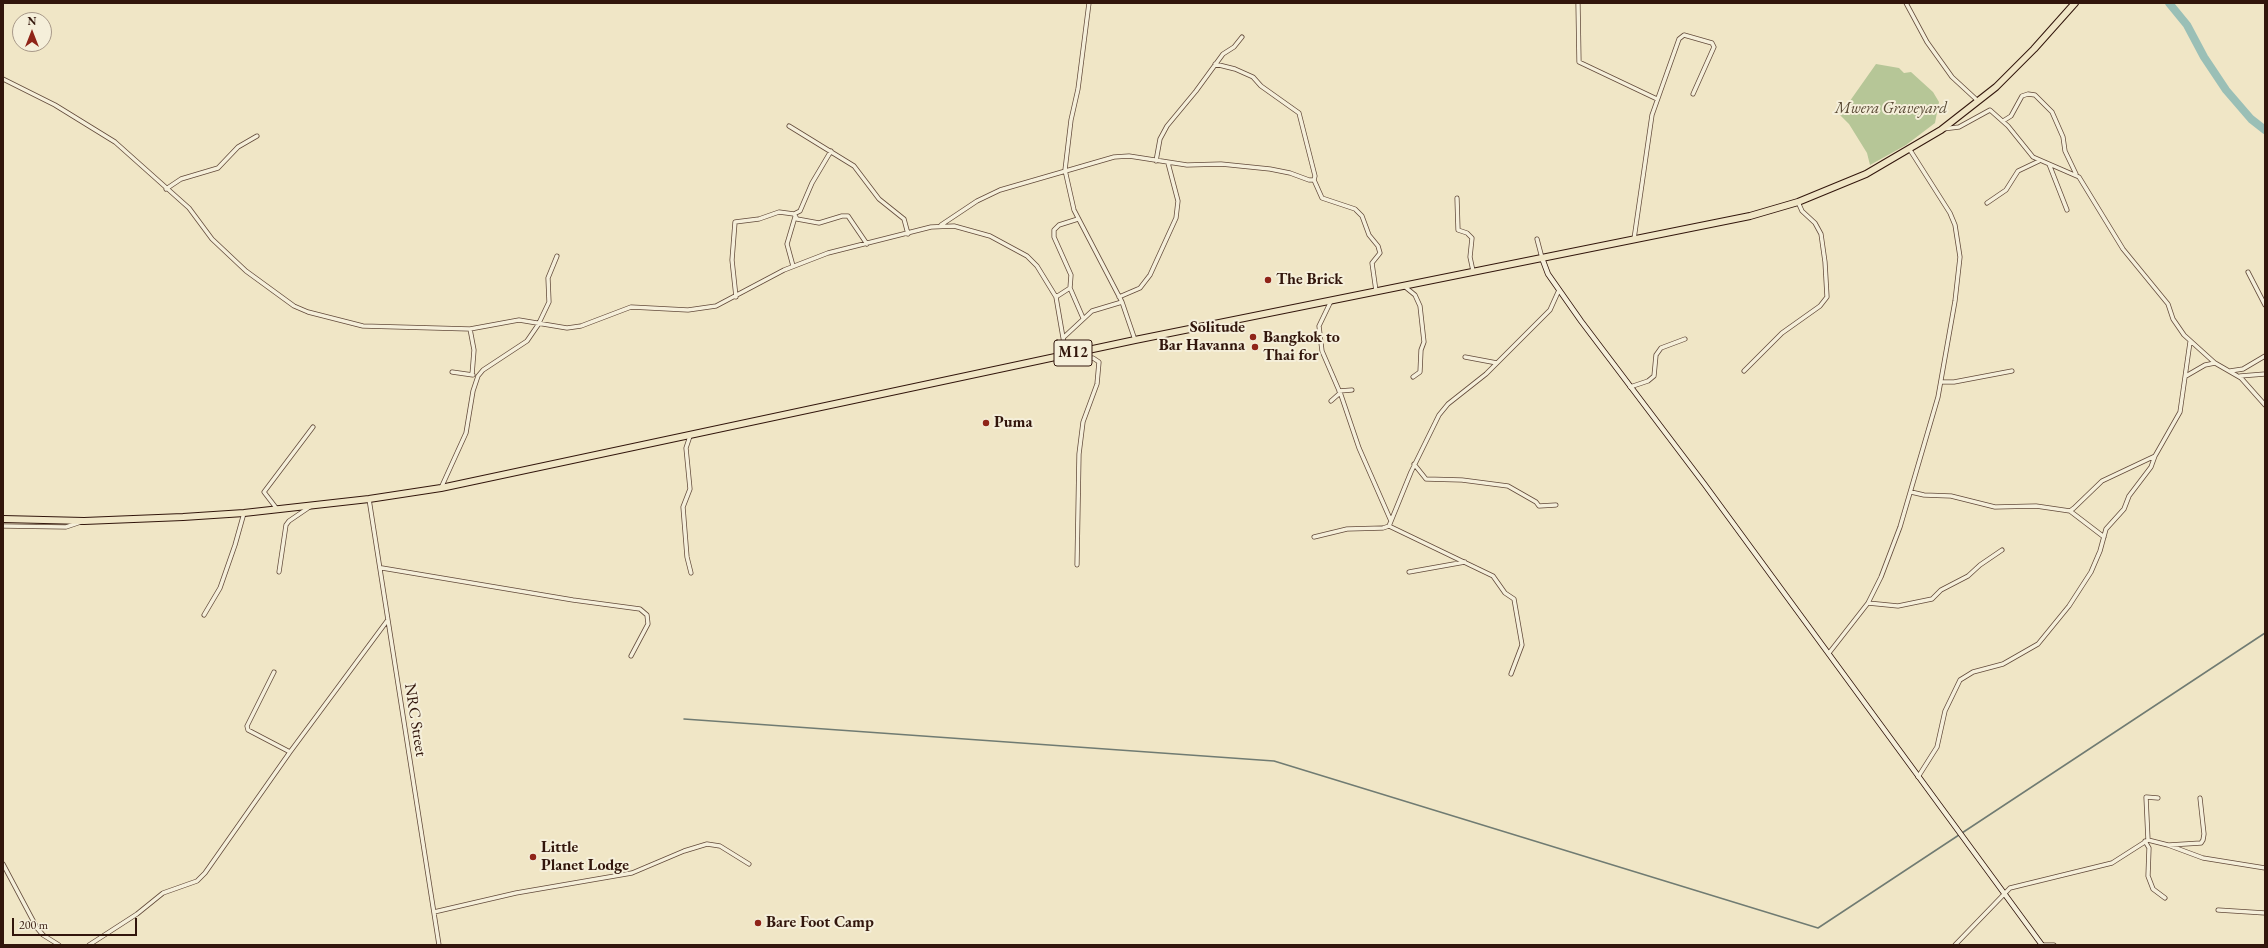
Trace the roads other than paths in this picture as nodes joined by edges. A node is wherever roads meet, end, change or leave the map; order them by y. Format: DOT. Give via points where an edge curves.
graph roads {
  1 [pos="1089,3"];
  2 [pos="1578,3"];
  3 [pos="1906,3"];
  4 [pos="2075,3"];
  5 [pos="1242,37"];
  6 [pos="1215,64"];
  7 [pos="3,80"];
  8 [pos="1693,94"];
  9 [pos="1657,99"];
  10 [pos="1979,102"];
  11 [pos="2003,121"];
  12 [pos="788,126"];
  13 [pos="1941,130"];
  14 [pos="257,136"];
  15 [pos="1910,150"];
  16 [pos="831,151"];
  17 [pos="1156,161"];
  18 [pos="2039,161"];
  19 [pos="1168,163"];
  20 [pos="2049,164"];
  21 [pos="1065,170"];
  22 [pos="2076,175"];
  23 [pos="1314,180"];
  24 [pos="166,189"];
  25 [pos="1457,198"];
  26 [pos="1798,202"];
  27 [pos="1986,203"];
  28 [pos="2067,210"];
  29 [pos="795,216"];
  30 [pos="1078,219"];
  31 [pos="941,226"];
  32 [pos="908,234"];
  33 [pos="1537,239"];
  34 [pos="1634,239"];
  35 [pos="867,244"];
  36 [pos="557,256"];
  37 [pos="1542,258"];
  38 [pos="793,266"];
  39 [pos="1472,271"];
  40 [pos="2248,272"];
  41 [pos="1403,285"];
  42 [pos="1070,288"];
  43 [pos="1559,290"];
  44 [pos="1376,291"];
  45 [pos="736,297"];
  46 [pos="1119,297"];
  47 [pos="1056,298"];
  48 [pos="1332,300"];
  49 [pos="1122,302"];
  50 [pos="2265,305"];
  51 [pos="1083,318"];
  52 [pos="538,325"];
  53 [pos="470,328"];
  54 [pos="1064,337"];
  55 [pos="1686,339"];
  56 [pos="1135,340"];
  57 [pos="2190,342"];
  58 [pos="1066,355"];
  59 [pos="1465,357"];
  60 [pos="2265,357"];
  61 [pos="2265,362"];
  62 [pos="1497,363"];
  63 [pos="2215,363"];
  64 [pos="1744,371"];
  65 [pos="2012,371"];
  66 [pos="452,372"];
  67 [pos="2229,372"];
  68 [pos="2265,374"];
  69 [pos="472,375"];
  70 [pos="2237,375"];
  71 [pos="478,376"];
  72 [pos="2186,376"];
  73 [pos="1414,377"];
  74 [pos="1941,382"];
  75 [pos="1630,387"];
  76 [pos="1352,390"];
  77 [pos="1340,392"];
  78 [pos="1331,401"];
  79 [pos="2265,405"];
  80 [pos="313,426"];
  81 [pos="690,436"];
  82 [pos="2155,456"];
  83 [pos="1414,464"];
  84 [pos="441,488"];
  85 [pos="1911,492"];
  86 [pos="370,499"];
  87 [pos="312,505"];
  88 [pos="1556,505"];
  89 [pos="277,509"];
  90 [pos="2070,511"];
  91 [pos="244,513"];
  92 [pos="3,518"];
  93 [pos="84,521"];
  94 [pos="1390,523"];
  95 [pos="3,526"];
  96 [pos="1314,537"];
  97 [pos="2104,537"];
  98 [pos="2002,550"];
  99 [pos="1466,562"];
  100 [pos="1077,564"];
  101 [pos="382,568"];
  102 [pos="279,572"];
  103 [pos="1409,572"];
  104 [pos="691,573"];
  105 [pos="1868,603"];
  106 [pos="204,615"];
  107 [pos="387,621"];
  108 [pos="1829,653"];
  109 [pos="630,656"];
  110 [pos="274,672"];
  111 [pos="1511,674"];
  112 [pos="290,752"];
  113 [pos="1918,778"];
  114 [pos="2158,798"];
  115 [pos="2200,798"];
  116 [pos="2146,841"];
  117 [pos="2168,845"];
  118 [pos="3,864"];
  119 [pos="749,864"];
  120 [pos="2265,868"];
  121 [pos="2004,893"];
  122 [pos="2165,898"];
  123 [pos="2218,910"];
  124 [pos="434,912"];
  125 [pos="2265,913"];
  126 [pos="59,945"];
  127 [pos="89,945"];
  128 [pos="439,945"];
  129 [pos="1955,945"];
  130 [pos="2042,945"];
  131 [pos="2054,945"];
  1 -- 21 [label="street" via="1078,89 1070,120"];
  2 -- 9 [label="street" via="1579,62"];
  3 -- 10 [label="street" via="1943,65"];
  4 -- 10 [label="highway, M12" via="2034,49"];
  5 -- 6 [label="street"];
  6 -- 17 [label="street" via="1163,131"];
  6 -- 23 [label="street" via="1253,77 1261,86 1299,113"];
  7 -- 24 [label="street" via="55,105 98,130 115,142"];
  8 -- 9 [label="street" via="1714,47 1712,43 1684,35 1679,39"];
  9 -- 34 [label="street" via="1648,133"];
  10 -- 13 [label="highway, M12"];
  11 -- 13 [label="street" via="1992,110 1987,110 1959,127"];
  11 -- 18 [label="street" via="2027,152"];
  11 -- 22 [label="street" via="2011,116 2020,99 2025,95 2034,95 2052,112 2063,137 2064,151"];
  12 -- 16 [label="street"];
  13 -- 15 [label="highway, M12"];
  14 -- 24 [label="street" via="238,147 218,168 181,179"];
  15 -- 26 [label="highway, M12" via="1866,174"];
  15 -- 74 [label="street" via="1950,214 1959,246 1959,276"];
  16 -- 29 [label="street" via="810,187 802,208"];
  16 -- 32 [label="street" via="854,166 879,199 904,219"];
  17 -- 19 [label="street"];
  17 -- 21 [label="street" via="1129,156 1114,157"];
  18 -- 20 [label="street"];
  18 -- 27 [label="street" via="2018,172 2006,190"];
  19 -- 23 [label="street" via="1221,164 1270,169"];
  19 -- 46 [label="street" via="1178,201 1176,218 1150,275 1140,288"];
  20 -- 22 [label="street"];
  20 -- 28 [label="street"];
  21 -- 30 [label="street" via="1071,203"];
  21 -- 31 [label="street" via="986,196"];
  22 -- 57 [label="street" via="2123,249 2168,304 2178,328"];
  23 -- 44 [label="street" via="1322,198 1349,206 1362,216 1369,235 1380,250 1379,257 1372,263"];
  24 -- 53 [label="street" via="189,208 212,240 246,271 294,306 363,326"];
  25 -- 39 [label="street" via="1458,230 1472,238"];
  26 -- 34 [label="highway, M12" via="1750,216"];
  26 -- 64 [label="street" via="1802,211 1815,223 1821,234 1826,300 1782,332"];
  29 -- 35 [label="street" via="819,223 848,216"];
  29 -- 38 [label="street" via="787,244"];
  29 -- 45 [label="street" via="779,212 759,219 735,222 732,260"];
  30 -- 42 [label="street" via="1059,225 1054,230 1054,237 1070,271"];
  30 -- 46 [label="street"];
  31 -- 32 [label="street"];
  31 -- 47 [label="street" via="954,226 990,236 1027,256"];
  32 -- 35 [label="street"];
  33 -- 37 [label="street"];
  34 -- 37 [label="highway, M12"];
  35 -- 38 [label="street" via="828,253"];
  36 -- 52 [label="street" via="548,278 547,307"];
  37 -- 39 [label="highway, M12"];
  37 -- 43 [label="street" via="1548,274"];
  38 -- 45 [label="street"];
  39 -- 41 [label="highway, M12"];
  40 -- 50 [label="street"];
  41 -- 44 [label="highway, M12"];
  41 -- 73 [label="street" via="1415,295 1420,306 1424,342 1420,372"];
  42 -- 47 [label="street"];
  42 -- 51 [label="street"];
  43 -- 62 [label="street" via="1550,310"];
  43 -- 75 [label="street"];
  44 -- 48 [label="highway, M12"];
  45 -- 52 [label="street" via="716,306 688,310 631,308 581,326 567,328"];
  46 -- 49 [label="street"];
  47 -- 54 [label="street"];
  48 -- 56 [label="highway, M12"];
  48 -- 77 [label="street" via="1319,326 1322,351"];
  49 -- 51 [label="street" via="1092,310"];
  49 -- 56 [label="street"];
  51 -- 54 [label="street"];
  52 -- 53 [label="street" via="519,320"];
  52 -- 71 [label="street" via="527,341"];
  53 -- 69 [label="street" via="474,350"];
  54 -- 58 [label="street"];
  55 -- 75 [label="street" via="1661,348 1656,355 1654,376 1648,381"];
  56 -- 58 [label="highway, M12"];
  57 -- 63 [label="street"];
  57 -- 72 [label="street"];
  58 -- 81 [label="highway, M12"];
  58 -- 100 [label="street" via="1076,359 1093,358 1099,362 1097,384 1083,422 1079,454"];
  59 -- 62 [label="street"];
  60 -- 61 [label="street"];
  60 -- 67 [label="street" via="2243,369"];
  62 -- 83 [label="street" via="1448,404 1439,415"];
  63 -- 67 [label="street"];
  63 -- 72 [label="street" via="2205,365"];
  65 -- 74 [label="street"];
  66 -- 69 [label="street"];
  67 -- 70 [label="street"];
  68 -- 70 [label="street"];
  69 -- 71 [label="street"];
  70 -- 79 [label="street"];
  71 -- 84 [label="street" via="466,433"];
  72 -- 82 [label="street" via="2180,412"];
  74 -- 85 [label="street"];
  75 -- 108 [label="street" via="1706,484"];
  76 -- 77 [label="street"];
  77 -- 78 [label="street"];
  77 -- 94 [label="street" via="1359,448"];
  80 -- 89 [label="street" via="264,492"];
  81 -- 84 [label="highway, M12"];
  81 -- 104 [label="street" via="686,448 690,489 683,507 686,557"];
  82 -- 90 [label="street" via="2102,482"];
  82 -- 97 [label="street" via="2151,467 2129,496 2120,514 2109,523"];
  83 -- 88 [label="street" via="1426,479 1462,480 1508,486 1540,506"];
  83 -- 94 [label="street"];
  84 -- 86 [label="highway, M12"];
  85 -- 90 [label="street" via="1951,496 1995,507 2036,506"];
  85 -- 105 [label="street" via="1881,577"];
  86 -- 87 [label="highway, M12"];
  86 -- 101 [label="street, NRC Street"];
  87 -- 89 [label="highway, M12"];
  87 -- 102 [label="street" via="286,525"];
  89 -- 91 [label="highway, M12"];
  90 -- 97 [label="street"];
  91 -- 93 [label="highway, M12"];
  91 -- 106 [label="street" via="220,588"];
  92 -- 93 [label="highway, M12"];
  93 -- 95 [label="street" via="66,528"];
  94 -- 96 [label="street" via="1384,528 1347,529"];
  94 -- 99 [label="street" via="1410,537"];
  97 -- 113 [label="street" via="2091,572 2069,606 2038,644 2003,664 1972,672 1960,680 1945,711 1937,747"];
  98 -- 105 [label="street" via="1968,576 1941,590 1932,599 1898,606"];
  99 -- 103 [label="street"];
  99 -- 111 [label="street" via="1492,576 1505,593 1514,599 1522,645"];
  101 -- 107 [label="street, NRC Street"];
  101 -- 109 [label="street" via="640,609 647,615 648,624"];
  105 -- 108 [label="street"];
  107 -- 112 [label="street"];
  107 -- 124 [label="street, NRC Street"];
  108 -- 113 [label="street"];
  110 -- 112 [label="street" via="247,726 248,730"];
  112 -- 127 [label="street" via="211,866 197,881 163,893 137,914"];
  113 -- 121 [label="street"];
  114 -- 116 [label="street" via="2146,797"];
  115 -- 117 [label="street" via="2203,840"];
  116 -- 117 [label="street"];
  116 -- 121 [label="street" via="2112,863 2010,888"];
  116 -- 122 [label="street" via="2149,848 2148,876 2154,889"];
  117 -- 120 [label="street" via="2203,858"];
  118 -- 126 [label="street" via="37,928"];
  119 -- 124 [label="street" via="720,846 707,844 632,872 516,893"];
  121 -- 129 [label="street"];
  121 -- 130 [label="street"];
  123 -- 125 [label="street"];
  124 -- 128 [label="street, NRC Street"];
  130 -- 131 [label="street"];
}
